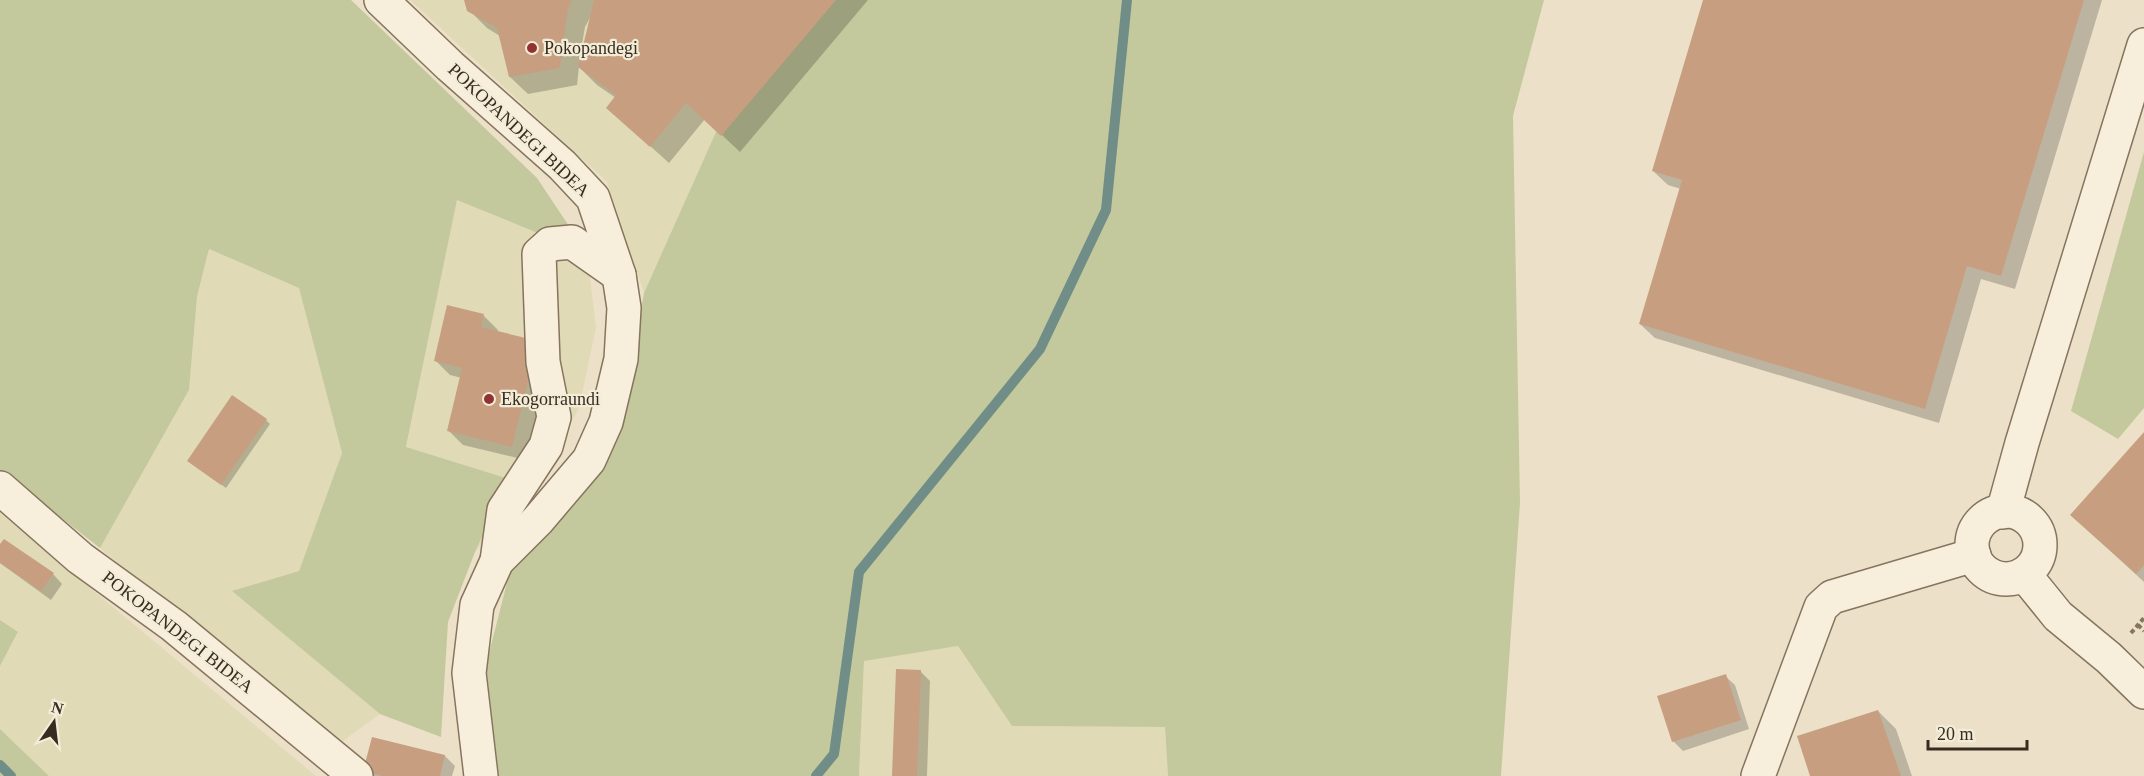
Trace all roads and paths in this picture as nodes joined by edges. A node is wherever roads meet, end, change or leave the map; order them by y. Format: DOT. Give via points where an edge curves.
graph roads {
  1 [pos="381,0"];
  2 [pos="2144,45"];
  3 [pos="619,274"];
  4 [pos="0,488"];
  5 [pos="2003,512"];
  6 [pos="1974,555"];
  7 [pos="498,561"];
  8 [pos="2024,574"];
  9 [pos="2138,625"];
  10 [pos="2144,631"];
  11 [pos="2144,692"];
  12 [pos="356,776"];
  13 [pos="481,776"];
  14 [pos="1758,776"];
  1 -- 3 [label="street, POKOPANDEGI BIDEA" via="593,198"];
  2 -- 5 [label="street"];
  3 -- 7 [label="street, POKOPANDEGI BIDEA" via="624,308 621,359 606,422 589,460"];
  3 -- 7 [label="street" via="572,242 550,244 539,254 543,362 554,417 546,446 504,510"];
  4 -- 12 [label="street, POKOPANDEGI BIDEA" via="80,558 174,626"];
  5 -- 6 [label="street" via="1984,519 1978,526 1972,546"];
  5 -- 8 [label="street" via="2024,516 2038,534 2038,556"];
  6 -- 8 [label="street" via="1979,565 1995,577 2015,578"];
  6 -- 14 [label="street" via="1832,597 1821,607"];
  7 -- 13 [label="street, POKOPANDEGI BIDEA" via="477,605 469,673"];
  8 -- 11 [label="street" via="2058,616"];
  9 -- 10 [label="path"];
}
